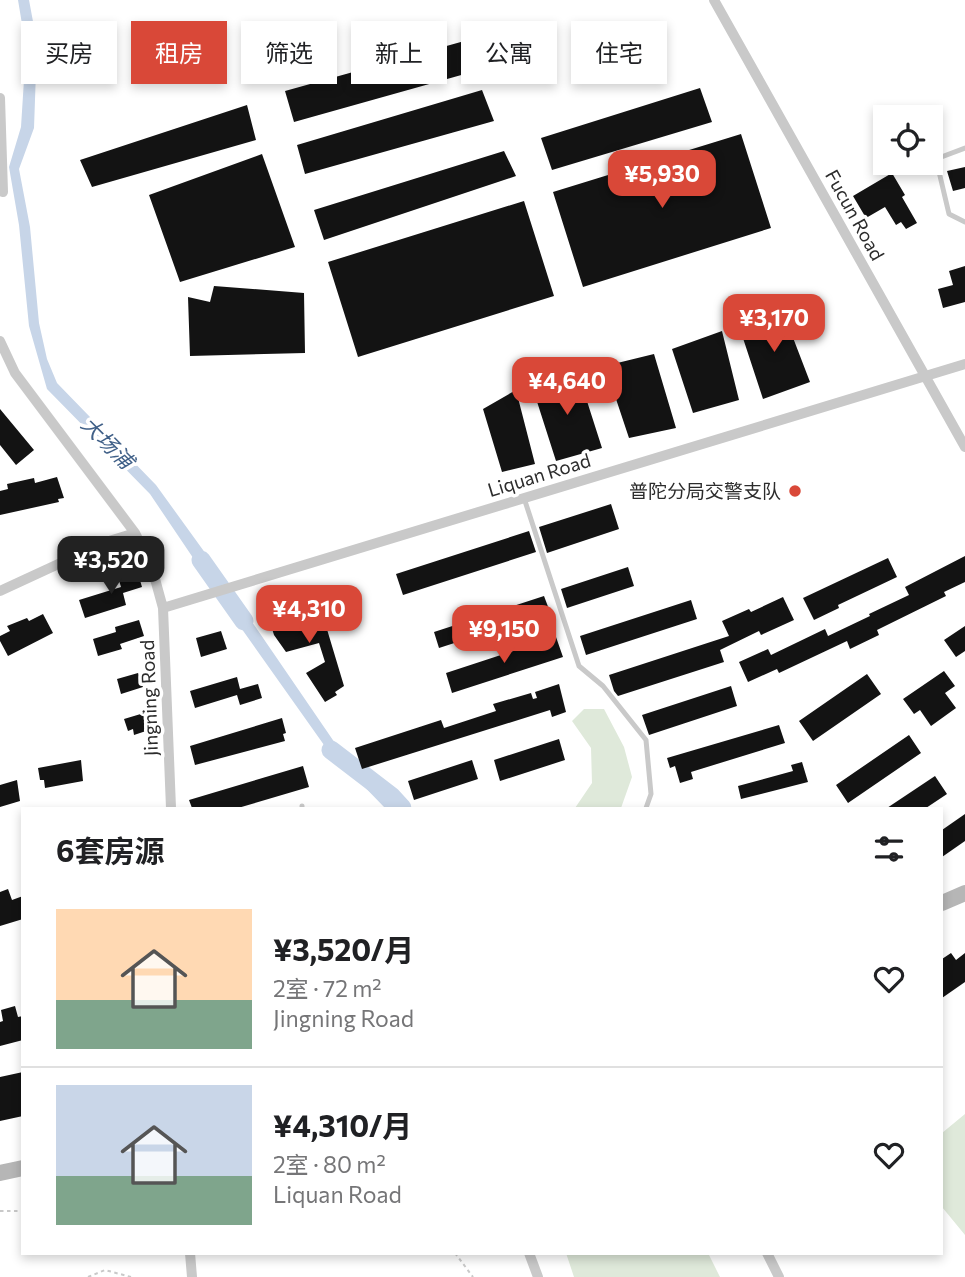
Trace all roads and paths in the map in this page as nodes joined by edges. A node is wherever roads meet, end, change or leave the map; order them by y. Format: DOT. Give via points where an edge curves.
graph roads {
  1 [pos="713,0"];
  2 [pos="0,98"];
  3 [pos="965,148"];
  4 [pos="0,191"];
  5 [pos="965,222"];
  6 [pos="0,341"];
  7 [pos="965,364"];
  8 [pos="925,374"];
  9 [pos="965,447"];
  10 [pos="524,498"];
  11 [pos="135,533"];
  12 [pos="0,591"];
  13 [pos="163,608"];
  14 [pos="171,807"];
  15 [pos="646,807"];
  16 [pos="965,893"];
  17 [pos="965,902"];
  18 [pos="943,903"];
  19 [pos="943,911"];
  20 [pos="21,1157"];
  21 [pos="0,1162"];
  22 [pos="21,1168"];
  23 [pos="0,1173"];
  24 [pos="0,1211"];
  25 [pos="21,1211"];
  26 [pos="190,1255"];
  27 [pos="456,1255"];
  28 [pos="531,1255"];
  29 [pos="768,1255"];
  30 [pos="89,1277"];
  31 [pos="131,1277"];
  32 [pos="192,1277"];
  33 [pos="473,1277"];
  34 [pos="538,1277"];
  35 [pos="779,1277"];
  1 -- 8 [label="street, Fucun Road"];
  2 -- 4 [label="street"];
  3 -- 5 [label="lane" via="936,159 949,214"];
  6 -- 11 [label="street, Jingning Road" via="15,373"];
  7 -- 8 [label="street, Liquan Road"];
  8 -- 9 [label="street, Fucun Road"];
  8 -- 10 [label="street, Liquan Road"];
  10 -- 13 [label="street, Liquan Road"];
  10 -- 15 [label="lane" via="579,666 603,686 646,740 651,794"];
  11 -- 12 [label="street"];
  11 -- 13 [label="street, Jingning Road" via="152,568"];
  13 -- 14 [label="street, Jingning Road"];
  16 -- 18 [label="main road"];
  17 -- 19 [label="main road"];
  20 -- 21 [label="main road"];
  22 -- 23 [label="main road"];
  24 -- 25 [label="path"];
  26 -- 32 [label="street"];
  27 -- 33 [label="path"];
  28 -- 34 [label="street"];
  29 -- 35 [label="street"];
  30 -- 31 [label="path" via="105,1270"];
}
